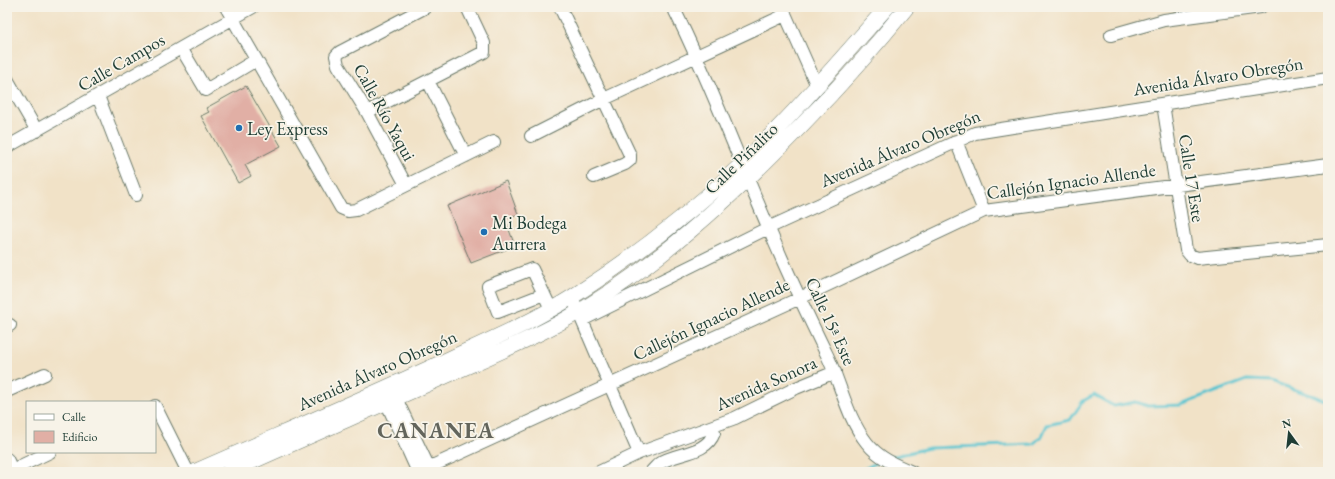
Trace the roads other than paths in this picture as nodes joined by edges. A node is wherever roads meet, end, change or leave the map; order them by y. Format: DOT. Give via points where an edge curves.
graph roads {
  1 [pos="226,7"];
  2 [pos="253,7"];
  3 [pos="426,7"];
  4 [pos="467,7"];
  5 [pos="560,7"];
  6 [pos="673,7"];
  7 [pos="887,7"];
  8 [pos="907,7"];
  9 [pos="1261,7"];
  10 [pos="783,11"];
  11 [pos="233,18"];
  12 [pos="1111,35"];
  13 [pos="181,48"];
  14 [pos="697,55"];
  15 [pos="256,60"];
  16 [pos="1328,78"];
  17 [pos="428,81"];
  18 [pos="8,85"];
  19 [pos="817,86"];
  20 [pos="98,96"];
  21 [pos="604,99"];
  22 [pos="1163,104"];
  23 [pos="367,112"];
  24 [pos="37,130"];
  25 [pos="530,136"];
  26 [pos="956,141"];
  27 [pos="494,142"];
  28 [pos="7,147"];
  29 [pos="466,156"];
  30 [pos="742,164"];
  31 [pos="1328,165"];
  32 [pos="594,177"];
  33 [pos="749,178"];
  34 [pos="1174,184"];
  35 [pos="406,185"];
  36 [pos="136,195"];
  37 [pos="984,211"];
  38 [pos="768,228"];
  39 [pos="1328,245"];
  40 [pos="544,294"];
  41 [pos="800,298"];
  42 [pos="551,309"];
  43 [pos="577,309"];
  44 [pos="835,372"];
  45 [pos="44,374"];
  46 [pos="610,385"];
  47 [pos="7,391"];
  48 [pos="388,395"];
  49 [pos="156,408"];
  50 [pos="711,427"];
  51 [pos="48,453"];
  52 [pos="639,453"];
  53 [pos="7,459"];
  54 [pos="12,471"];
  55 [pos="424,471"];
  56 [pos="188,472"];
  57 [pos="194,472"];
  58 [pos="229,472"];
  59 [pos="599,472"];
  60 [pos="651,472"];
  61 [pos="912,472"];
  1 -- 11 [label="street"];
  2 -- 11 [label="street, Calle Campos"];
  3 -- 23 [label="street, Calle Río Yaqui" via="336,56 338,65"];
  4 -- 17 [label="street" via="484,43 484,52"];
  5 -- 21 [label="street"];
  6 -- 14 [label="street, Calle 15ª Este"];
  7 -- 19 [label="main road, Calle Piñalito"];
  8 -- 33 [label="main road, Calle Piñalito" via="828,98"];
  9 -- 12 [label="street" via="1164,20"];
  10 -- 14 [label="street"];
  10 -- 19 [label="street"];
  11 -- 13 [label="street, Calle Campos"];
  11 -- 15 [label="street"];
  13 -- 15 [label="street" via="206,90"];
  13 -- 20 [label="street, Calle Campos"];
  14 -- 21 [label="street"];
  14 -- 30 [label="street, Calle 15ª Este"];
  15 -- 35 [label="street" via="341,208 348,211 356,210"];
  16 -- 22 [label="street, Avenida Álvaro Obregón"];
  17 -- 23 [label="street"];
  17 -- 29 [label="street"];
  18 -- 24 [label="street"];
  19 -- 30 [label="main road, Calle Piñalito"];
  20 -- 24 [label="street, Calle Campos"];
  20 -- 36 [label="street"];
  21 -- 25 [label="street"];
  21 -- 32 [label="street" via="630,154 630,160"];
  22 -- 26 [label="street, Avenida Álvaro Obregón" via="993,129"];
  22 -- 34 [label="street, Calle 17 Este"];
  23 -- 35 [label="street, Calle Río Yaqui"];
  24 -- 28 [label="street, Calle Campos"];
  26 -- 37 [label="street"];
  26 -- 38 [label="street, Avenida Álvaro Obregón"];
  27 -- 29 [label="street"];
  29 -- 35 [label="street"];
  30 -- 33 [label="street, Calle 15ª Este"];
  30 -- 43 [label="main road, Calle Piñalito" via="626,260"];
  31 -- 34 [label="street, Callejón Ignacio Allende"];
  33 -- 38 [label="street, Calle 15ª Este"];
  33 -- 43 [label="main road, Calle Piñalito" via="681,239 636,273"];
  34 -- 37 [label="street, Callejón Ignacio Allende"];
  34 -- 39 [label="street, Calle 17 Este" via="1186,250 1197,258"];
  37 -- 41 [label="street, Callejón Ignacio Allende"];
  38 -- 41 [label="street, Calle 15ª Este"];
  38 -- 43 [label="street, Avenida Álvaro Obregón"];
  40 -- 42 [label="street"];
  41 -- 44 [label="street, Calle 15ª Este"];
  41 -- 46 [label="street, Callejón Ignacio Allende"];
  42 -- 43 [label="main road, Avenida Álvaro Obregón"];
  42 -- 48 [label="main road, Avenida Álvaro Obregón"];
  43 -- 46 [label="street"];
  43 -- 48 [label="main road, Avenida Álvaro Obregón" via="537,335"];
  44 -- 50 [label="street, Avenida Sonora"];
  44 -- 61 [label="street, Calle 15ª Este" via="857,429 868,444 889,462"];
  45 -- 47 [label="street"];
  46 -- 52 [label="street"];
  46 -- 55 [label="street, Callejón Ignacio Allende"];
  48 -- 55 [label="street"];
  48 -- 57 [label="main road, Avenida Álvaro Obregón"];
  48 -- 58 [label="main road, Avenida Álvaro Obregón"];
  49 -- 56 [label="street"];
  50 -- 52 [label="street, Avenida Sonora"];
  50 -- 60 [label="street, Avenida Sonora" via="714,433 708,444 659,463"];
  51 -- 54 [label="street"];
  52 -- 59 [label="street, Avenida Sonora"];
  53 -- 54 [label="street"];
}
